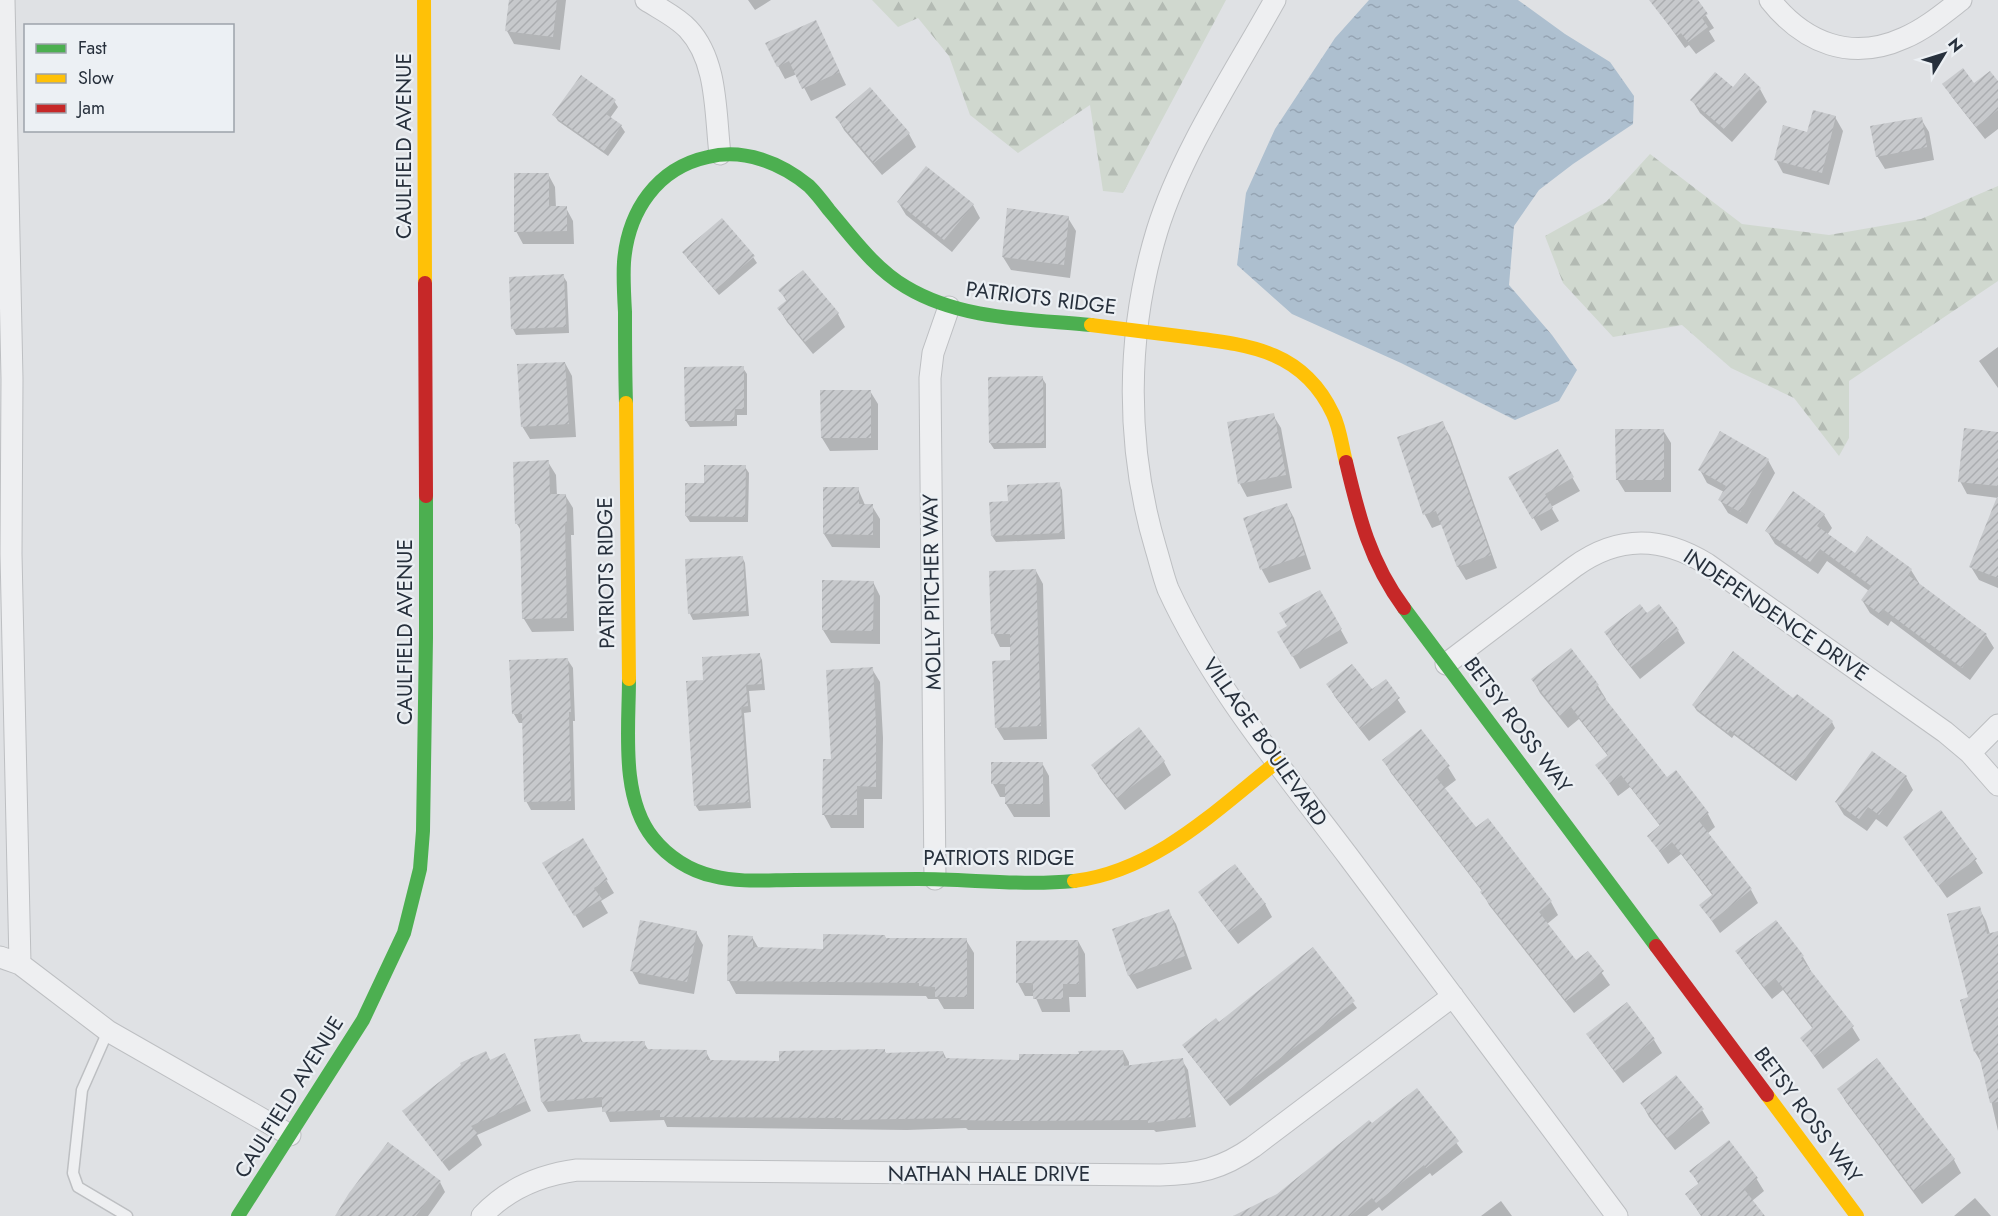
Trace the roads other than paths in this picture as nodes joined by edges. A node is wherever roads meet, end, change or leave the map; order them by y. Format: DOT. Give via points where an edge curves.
graph roads {
  1 [pos="4,0"];
  2 [pos="424,0"];
  3 [pos="646,0"];
  4 [pos="1275,0"];
  5 [pos="1770,0"];
  6 [pos="1961,0"];
  7 [pos="720,154"];
  8 [pos="949,307"];
  9 [pos="1136,330"];
  10 [pos="11,554"];
  11 [pos="0,581"];
  12 [pos="1446,664"];
  13 [pos="1998,725"];
  14 [pos="1970,753"];
  15 [pos="1277,762"];
  16 [pos="1998,785"];
  17 [pos="935,879"];
  18 [pos="0,957"];
  19 [pos="20,964"];
  20 [pos="1453,996"];
  21 [pos="108,1031"];
  22 [pos="290,1135"];
  23 [pos="127,1216"];
  24 [pos="238,1216"];
  25 [pos="482,1216"];
  26 [pos="1617,1216"];
  27 [pos="1857,1216"];
  1 -- 10 [label="street" via="12,368"];
  2 -- 22 [label="street, CAULFIELD AVENUE" via="426,638 420,869 404,933 388,970 363,1020"];
  3 -- 7 [label="street" via="687,27 704,52"];
  4 -- 9 [label="street, VILLAGE BOULEVARD" via="1169,197 1149,262"];
  5 -- 6 [label="street" via="1795,27 1817,41 1861,48 1902,39"];
  7 -- 8 [label="street, PATRIOTS RIDGE" via="748,155 787,169 810,187 875,265 906,287"];
  7 -- 17 [label="street, PATRIOTS RIDGE" via="683,165 654,185 631,220 624,251 633,801 660,846 686,866 705,874 753,880"];
  8 -- 9 [label="street, PATRIOTS RIDGE" via="988,315"];
  8 -- 17 [label="street, MOLLY PITCHER WAY" via="933,353 930,378"];
  9 -- 12 [label="street, BETSY ROSS WAY" via="1254,347 1287,362 1312,383 1338,425 1359,517 1374,556 1396,597"];
  9 -- 15 [label="street, VILLAGE BOULEVARD" via="1136,448 1147,519 1167,587 1211,670"];
  10 -- 11 [label="street"];
  10 -- 19 [label="street"];
  12 -- 14 [label="street, INDEPENDENCE DRIVE" via="1595,553 1626,543 1666,545 1714,568"];
  12 -- 27 [label="street, BETSY ROSS WAY"];
  13 -- 14 [label="street"];
  14 -- 16 [label="street, INDEPENDENCE DRIVE"];
  15 -- 17 [label="street, PATRIOTS RIDGE" via="1163,849 1115,873 1058,882"];
  15 -- 20 [label="street, VILLAGE BOULEVARD"];
  18 -- 19 [label="street"];
  19 -- 21 [label="street"];
  20 -- 25 [label="street, NATHAN HALE DRIVE" via="1254,1147 1206,1171 1148,1175 577,1170 526,1183"];
  20 -- 26 [label="street, VILLAGE BOULEVARD"];
  21 -- 22 [label="street"];
  21 -- 23 [label="lane" via="82,1090 73,1173 78,1187"];
  22 -- 24 [label="street, CAULFIELD AVENUE"];
}
